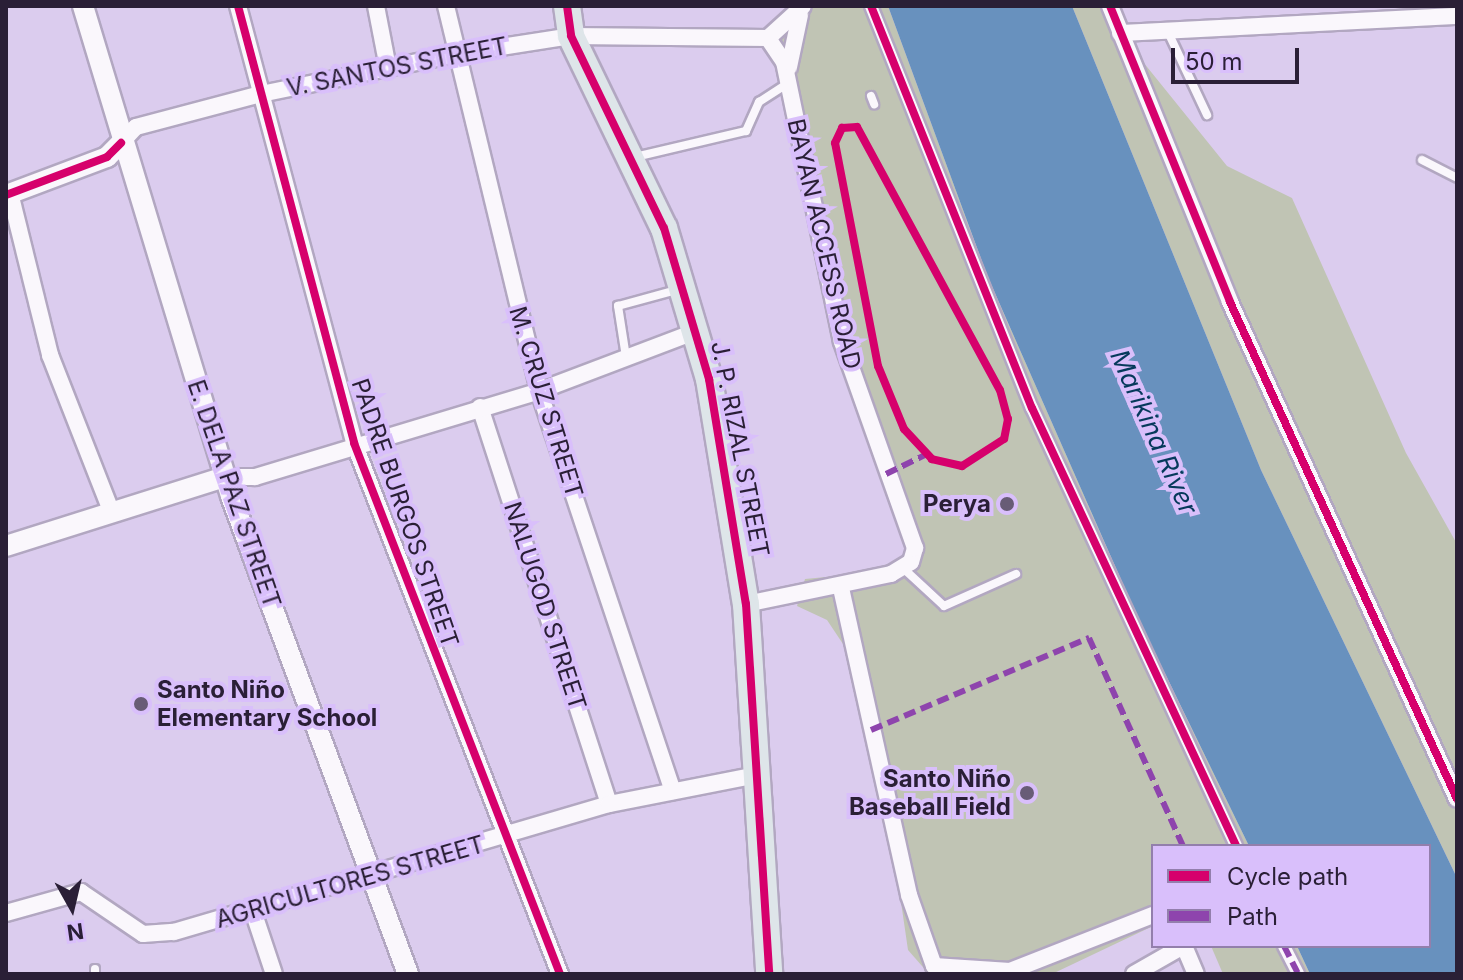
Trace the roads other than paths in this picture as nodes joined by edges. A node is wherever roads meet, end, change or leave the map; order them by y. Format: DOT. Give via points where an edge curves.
graph roads {
  1 [pos="83,6"];
  2 [pos="238,6"];
  3 [pos="376,6"];
  4 [pos="446,6"];
  5 [pos="567,6"];
  6 [pos="803,6"];
  7 [pos="871,6"];
  8 [pos="1110,6"];
  9 [pos="1369,13"];
  10 [pos="1457,16"];
  11 [pos="1167,31"];
  12 [pos="1120,33"];
  13 [pos="571,36"];
  14 [pos="768,38"];
  15 [pos="456,54"];
  16 [pos="388,68"];
  17 [pos="787,82"];
  18 [pos="261,94"];
  19 [pos="1207,115"];
  20 [pos="121,143"];
  21 [pos="635,157"];
  22 [pos="1422,160"];
  23 [pos="1457,178"];
  24 [pos="8,194"];
  25 [pos="685,288"];
  26 [pos="697,331"];
  27 [pos="626,357"];
  28 [pos="539,391"];
  29 [pos="480,407"];
  30 [pos="354,443"];
  31 [pos="225,477"];
  32 [pos="111,511"];
  33 [pos="6,546"];
  34 [pos="904,569"];
  35 [pos="1016,574"];
  36 [pos="841,588"];
  37 [pos="746,604"];
  38 [pos="752,776"];
  39 [pos="673,791"];
  40 [pos="1457,799"];
  41 [pos="609,804"];
  42 [pos="501,837"];
  43 [pos="1235,844"];
  44 [pos="371,880"];
  45 [pos="253,911"];
  46 [pos="6,913"];
  47 [pos="1151,916"];
  48 [pos="1180,948"];
  49 [pos="1184,948"];
  50 [pos="1285,948"];
  51 [pos="1010,972"];
  52 [pos="274,974"];
  53 [pos="408,974"];
  54 [pos="560,974"];
  55 [pos="769,974"];
  56 [pos="1134,974"];
  57 [pos="1196,974"];
  58 [pos="1298,974"];
  1 -- 20 [label="street, E. DELA PAZ STREET"];
  2 -- 18 [label="street, PADRE BURGOS STREET"];
  3 -- 16 [label="street"];
  4 -- 15 [label="street, M. CRUZ STREET"];
  5 -- 13 [label="main road, J. P. RIZAL STREET"];
  6 -- 14 [label="street"];
  6 -- 17 [label="street, BAYAN ACCESS ROAD"];
  7 -- 43 [label="street" via="1032,408"];
  8 -- 12 [label="street"];
  9 -- 10 [label="street"];
  9 -- 11 [label="street"];
  11 -- 12 [label="street"];
  11 -- 19 [label="lane"];
  12 -- 40 [label="street" via="1230,302"];
  13 -- 14 [label="street, V. SANTOS STREET"];
  13 -- 15 [label="street, V. SANTOS STREET"];
  13 -- 21 [label="main road, J. P. RIZAL STREET"];
  14 -- 17 [label="street, BAYAN ACCESS ROAD" via="780,49"];
  15 -- 16 [label="street, V. SANTOS STREET"];
  15 -- 28 [label="street, M. CRUZ STREET"];
  16 -- 18 [label="street, V. SANTOS STREET"];
  17 -- 21 [label="lane" via="759,102 746,131"];
  17 -- 34 [label="street, BAYAN ACCESS ROAD" via="842,342 913,538 914,557"];
  18 -- 20 [label="street, V. SANTOS STREET" via="136,127"];
  18 -- 30 [label="street, PADRE BURGOS STREET"];
  20 -- 24 [label="street, V. SANTOS STREET" via="107,157"];
  20 -- 31 [label="street, E. DELA PAZ STREET"];
  21 -- 25 [label="main road, J. P. RIZAL STREET"];
  22 -- 23 [label="lane"];
  24 -- 32 [label="street" via="50,355"];
  25 -- 26 [label="main road, J. P. RIZAL STREET"];
  25 -- 27 [label="lane" via="618,306"];
  26 -- 27 [label="street"];
  26 -- 37 [label="main road, J. P. RIZAL STREET" via="737,515"];
  27 -- 28 [label="street"];
  28 -- 29 [label="street"];
  28 -- 39 [label="street, M. CRUZ STREET"];
  29 -- 30 [label="street"];
  29 -- 41 [label="street, NALUGOD STREET"];
  30 -- 31 [label="street" via="255,477"];
  30 -- 42 [label="street, PADRE BURGOS STREET"];
  31 -- 32 [label="street"];
  31 -- 44 [label="street, E. DELA PAZ STREET"];
  32 -- 33 [label="street"];
  34 -- 35 [label="lane" via="944,606"];
  34 -- 36 [label="street"];
  36 -- 37 [label="street"];
  36 -- 51 [label="street" via="927,956 943,971"];
  37 -- 38 [label="main road, J. P. RIZAL STREET"];
  38 -- 39 [label="street, AGRICULTORES STREET"];
  38 -- 55 [label="main road, J. P. RIZAL STREET"];
  39 -- 41 [label="street, AGRICULTORES STREET"];
  41 -- 42 [label="street, AGRICULTORES STREET"];
  42 -- 44 [label="street, AGRICULTORES STREET"];
  42 -- 54 [label="street, PADRE BURGOS STREET"];
  44 -- 45 [label="street, AGRICULTORES STREET"];
  44 -- 53 [label="street, E. DELA PAZ STREET"];
  45 -- 46 [label="street, AGRICULTORES STREET" via="143,934 81,892"];
  45 -- 52 [label="street"];
  47 -- 51 [label="street"];
  48 -- 56 [label="street"];
  49 -- 57 [label="street"];
  50 -- 58 [label="street"];
}
